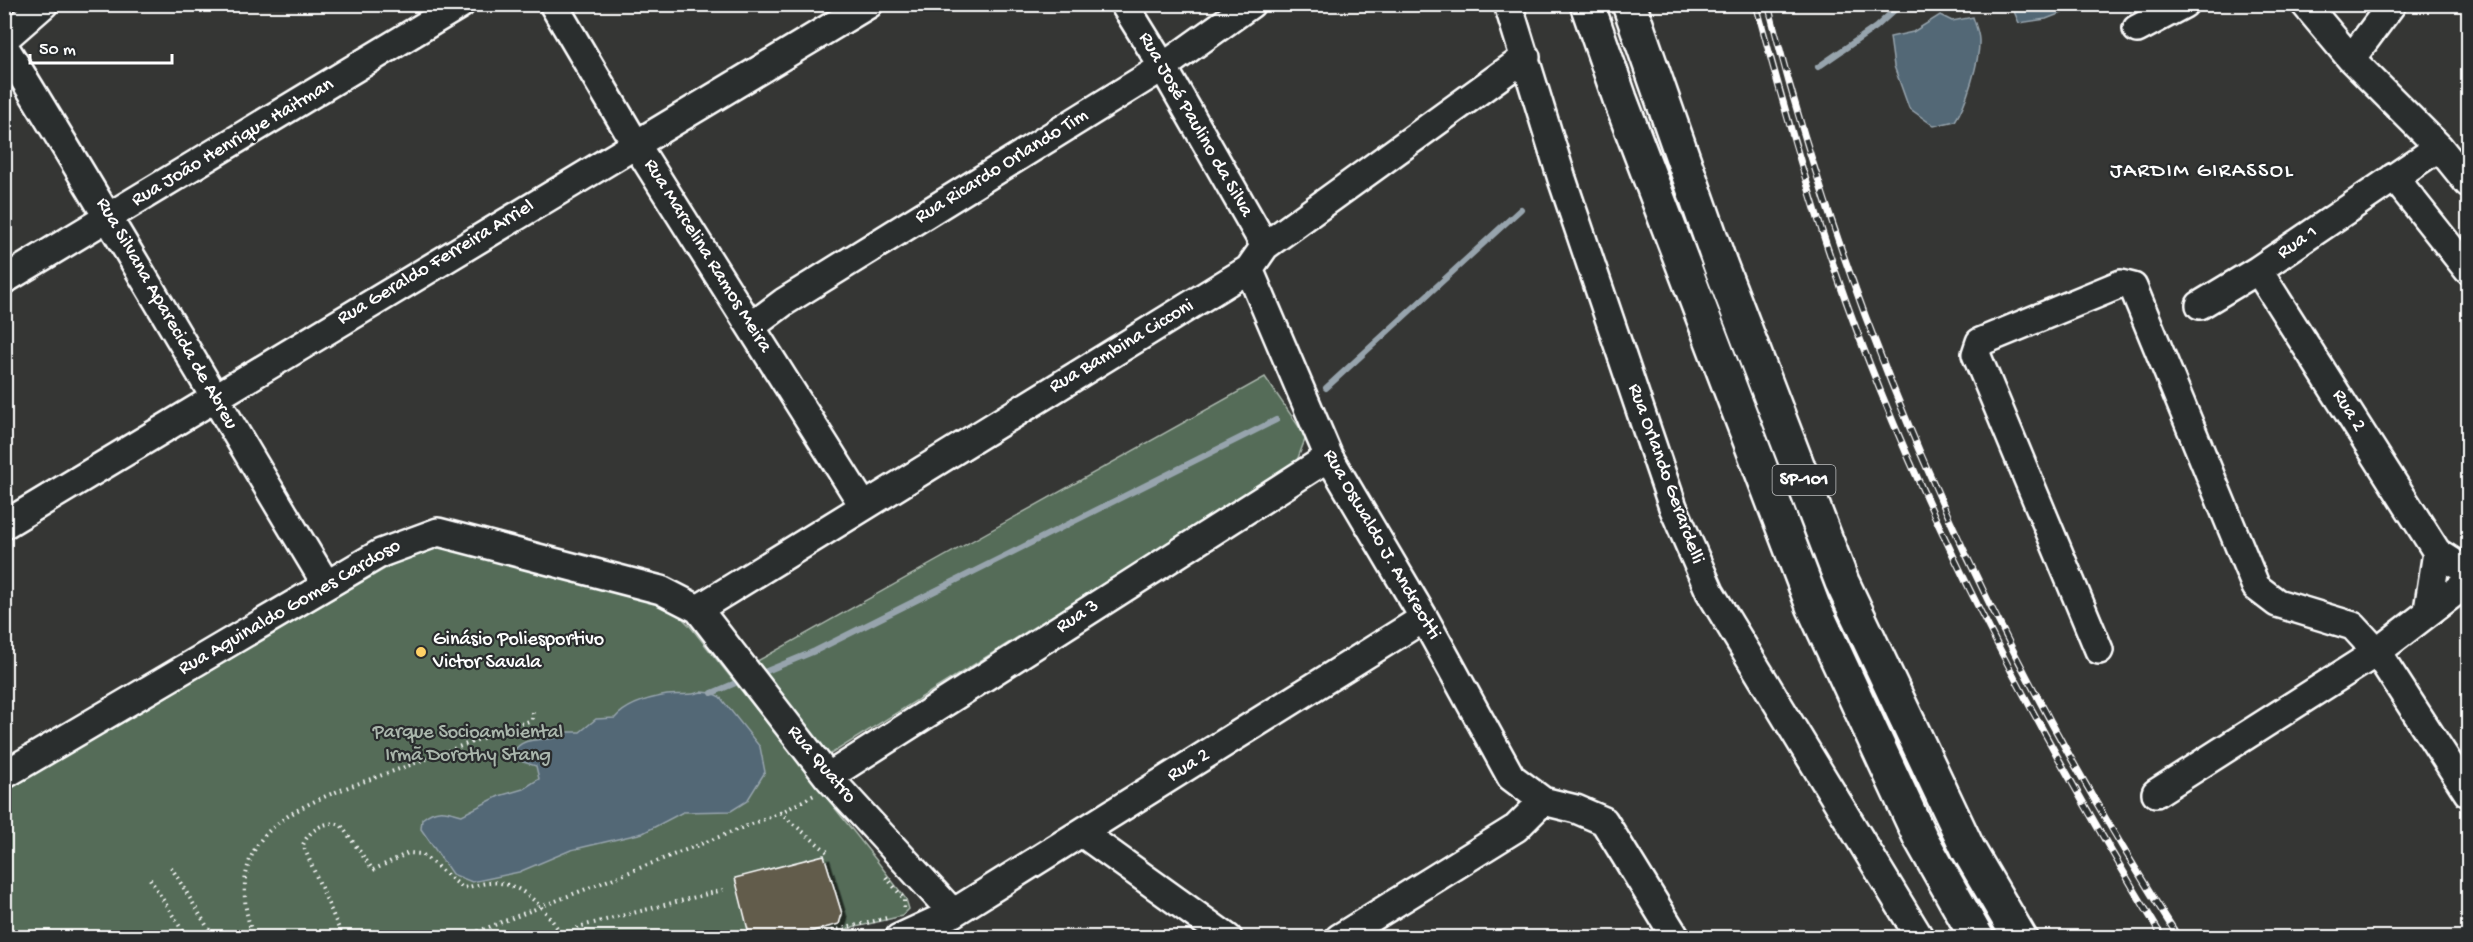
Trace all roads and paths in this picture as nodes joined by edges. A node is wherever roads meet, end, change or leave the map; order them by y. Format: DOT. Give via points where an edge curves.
graph roads {
  1 [pos="44,4"];
  2 [pos="461,4"];
  3 [pos="553,4"];
  4 [pos="869,4"];
  5 [pos="1124,4"];
  6 [pos="1251,4"];
  7 [pos="1508,4"];
  8 [pos="1587,4"];
  9 [pos="1629,4"];
  10 [pos="2184,4"];
  11 [pos="2305,4"];
  12 [pos="2392,4"];
  13 [pos="2137,29"];
  14 [pos="4,39"];
  15 [pos="4,46"];
  16 [pos="1526,57"];
  17 [pos="2351,58"];
  18 [pos="1163,67"];
  19 [pos="636,143"];
  20 [pos="2439,147"];
  21 [pos="2394,177"];
  22 [pos="2469,183"];
  23 [pos="110,217"];
  24 [pos="1265,246"];
  25 [pos="1249,269"];
  26 [pos="2258,270"];
  27 [pos="2469,270"];
  28 [pos="4,280"];
  29 [pos="2200,305"];
  30 [pos="752,327"];
  31 [pos="213,398"];
  32 [pos="1329,457"];
  33 [pos="863,506"];
  34 [pos="4,525"];
  35 [pos="2437,552"];
  36 [pos="2469,572"];
  37 [pos="2469,582"];
  38 [pos="326,584"];
  39 [pos="698,609"];
  40 [pos="2428,610"];
  41 [pos="1424,618"];
  42 [pos="2099,650"];
  43 [pos="2377,652"];
  44 [pos="533,709"];
  45 [pos="4,775"];
  46 [pos="820,780"];
  47 [pos="2156,793"];
  48 [pos="2469,793"];
  49 [pos="1544,801"];
  50 [pos="780,813"];
  51 [pos="1082,833"];
  52 [pos="830,854"];
  53 [pos="171,867"];
  54 [pos="883,873"];
  55 [pos="150,879"];
  56 [pos="723,890"];
  57 [pos="543,907"];
  58 [pos="953,913"];
  59 [pos="896,923"];
  60 [pos="187,938"];
  61 [pos="214,938"];
  62 [pos="254,938"];
  63 [pos="343,938"];
  64 [pos="461,938"];
  65 [pos="564,938"];
  66 [pos="570,938"];
  67 [pos="803,938"];
  68 [pos="1228,938"];
  69 [pos="1339,938"];
  70 [pos="1676,938"];
  71 [pos="1920,938"];
  72 [pos="1977,938"];
  73 [pos="2020,938"];
  1 -- 14 [label="street"];
  2 -- 23 [label="street, Rua João Henrique Haitman"];
  3 -- 19 [label="street, Rua Marcelina Ramos Meira"];
  4 -- 19 [label="street, Rua Geraldo Ferreira Arriel"];
  5 -- 18 [label="street, Rua José Paulino da Silva"];
  6 -- 18 [label="street, Rua Ricardo Orlando Tim"];
  7 -- 16 [label="street, Rua Orlando Gerardelli"];
  8 -- 72 [label="highway, SP-101" via="1813,606 1920,837"];
  9 -- 73 [label="highway, SP-101" via="1720,264 1842,582 1968,849"];
  10 -- 13 [label="street"];
  11 -- 17 [label="street"];
  12 -- 17 [label="street"];
  15 -- 23 [label="street, Rua Silvana Aparecida de Abreu"];
  16 -- 24 [label="street, Rua Bambina Cicconi"];
  16 -- 71 [label="street, Rua Orlando Gerardelli" via="1562,180 1669,496 1710,592"];
  17 -- 20 [label="street"];
  18 -- 24 [label="street, Rua José Paulino da Silva"];
  18 -- 30 [label="street, Rua Ricardo Orlando Tim" via="784,302"];
  19 -- 30 [label="street, Rua Marcelina Ramos Meira"];
  19 -- 31 [label="street, Rua Geraldo Ferreira Arriel"];
  20 -- 21 [label="street, Rua 1"];
  20 -- 22 [label="street"];
  21 -- 26 [label="street, Rua 1"];
  21 -- 27 [label="street"];
  23 -- 28 [label="street, Rua João Henrique Haitman"];
  23 -- 31 [label="street, Rua Silvana Aparecida de Abreu"];
  24 -- 25 [label="street, Rua Bambina Cicconi"];
  25 -- 32 [label="street, Rua Oswaldo J. Andreotti"];
  25 -- 33 [label="street, Rua Bambina Cicconi"];
  26 -- 29 [label="street, Rua 1"];
  26 -- 35 [label="street, Rua 2"];
  30 -- 33 [label="street, Rua Marcelina Ramos Meira"];
  31 -- 34 [label="street, Rua Geraldo Ferreira Arriel"];
  31 -- 38 [label="street, Rua Silvana Aparecida de Abreu"];
  32 -- 41 [label="street, Rua Oswaldo J. Andreotti"];
  32 -- 46 [label="street, Rua 3"];
  33 -- 39 [label="street, Rua Bambina Cicconi"];
  35 -- 36 [label="street, Rua 2"];
  35 -- 40 [label="street"];
  37 -- 40 [label="street"];
  38 -- 39 [label="street, Rua Aguinaldo Gomes Cardoso" via="381,553 438,532 661,590"];
  38 -- 45 [label="street, Rua Aguinaldo Gomes Cardoso"];
  39 -- 46 [label="street, Rua Quatro"];
  40 -- 43 [label="street"];
  41 -- 49 [label="street, Rua Oswaldo J. Andreotti" via="1511,777"];
  41 -- 51 [label="street, Rua 2"];
  42 -- 43 [label="street" via="1976,354 1980,342 2121,284 2133,287 2256,587 2277,603 2353,626"];
  43 -- 47 [label="street"];
  43 -- 48 [label="street"];
  44 -- 62 [label="path" via="532,720 349,788 286,816 265,835 251,857 245,878 246,917"];
  46 -- 50 [label="path" via="820,792"];
  46 -- 58 [label="street, Rua Quatro"];
  49 -- 69 [label="street" via="1516,828"];
  49 -- 70 [label="street" via="1604,821"];
  50 -- 52 [label="path"];
  50 -- 57 [label="path"];
  51 -- 58 [label="street, Rua 2"];
  51 -- 68 [label="street"];
  53 -- 61 [label="path"];
  54 -- 59 [label="path" via="904,899 906,908"];
  55 -- 60 [label="path"];
  56 -- 66 [label="path" via="578,927"];
  57 -- 63 [label="path" via="510,885 498,882 463,888 420,853 408,853 373,870 341,825 331,823 310,832 303,845"];
  57 -- 64 [label="path"];
  57 -- 65 [label="path"];
  58 -- 59 [label="street, Rua 2"];
  59 -- 67 [label="path"];
}
